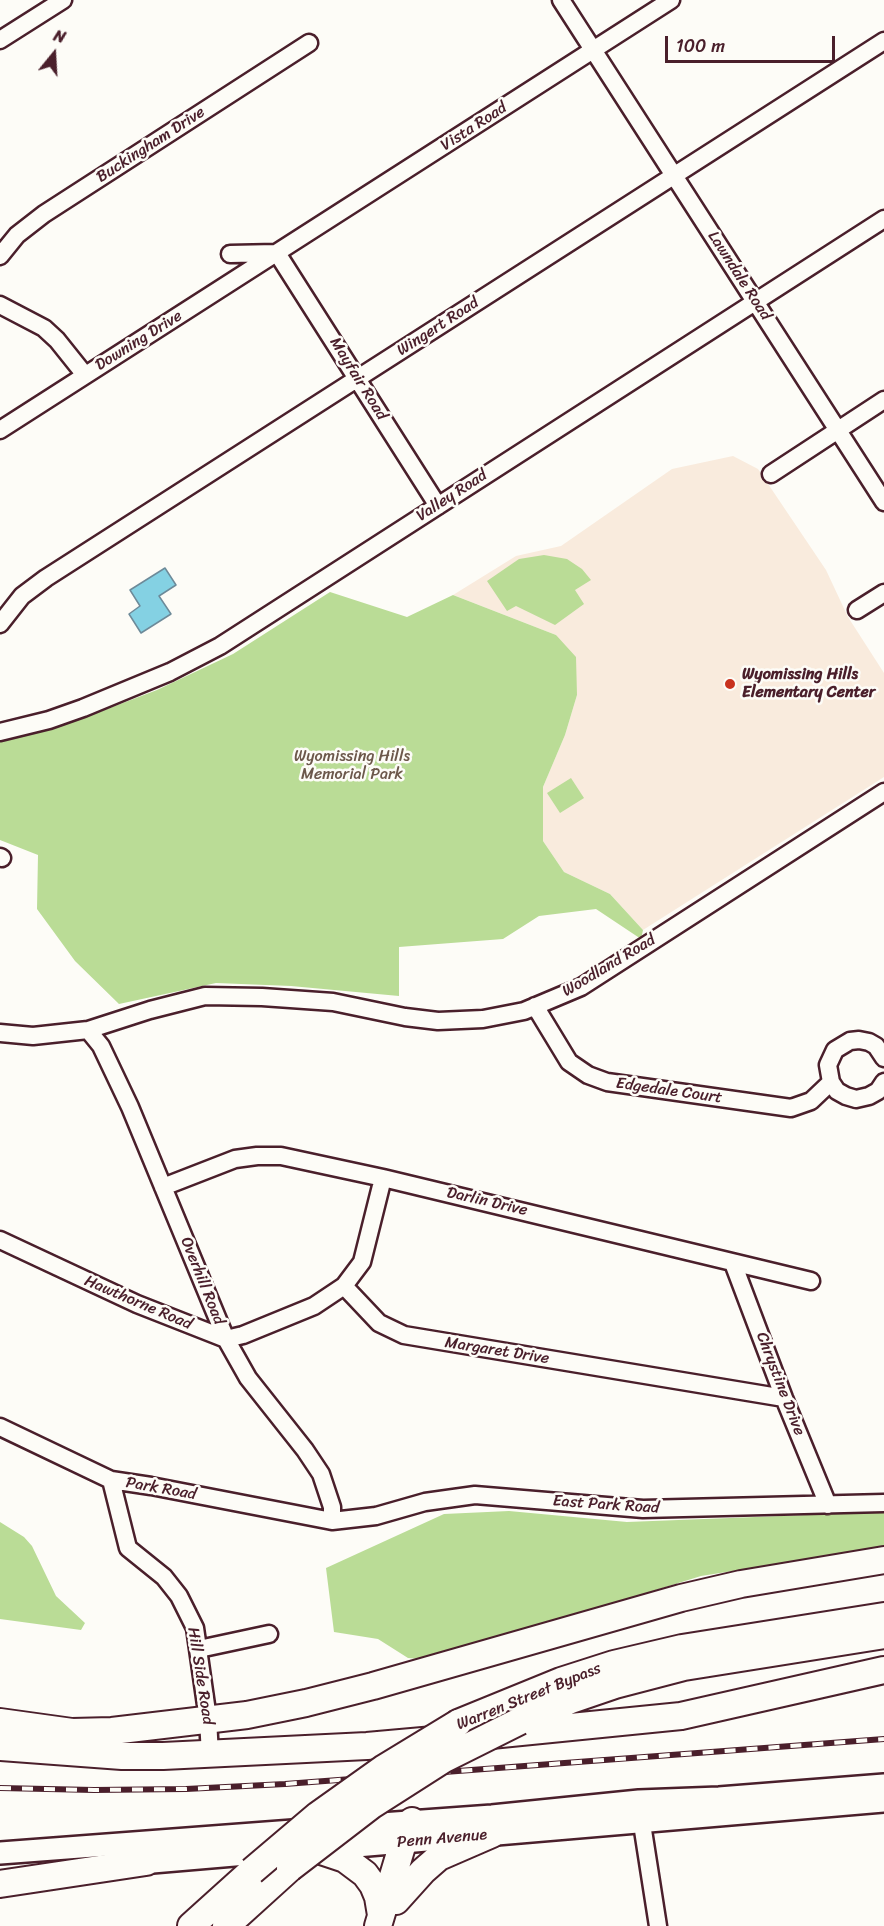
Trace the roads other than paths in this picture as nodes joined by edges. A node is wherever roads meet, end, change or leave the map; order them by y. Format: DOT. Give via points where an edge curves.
graph roads {
  1 [pos="63,0"];
  2 [pos="561,0"];
  3 [pos="671,0"];
  4 [pos="0,40"];
  5 [pos="884,41"];
  6 [pos="309,43"];
  7 [pos="593,50"];
  8 [pos="674,176"];
  9 [pos="884,219"];
  10 [pos="277,253"];
  11 [pos="230,254"];
  12 [pos="0,256"];
  13 [pos="755,302"];
  14 [pos="0,305"];
  15 [pos="85,375"];
  16 [pos="358,379"];
  17 [pos="884,400"];
  18 [pos="0,430"];
  19 [pos="838,430"];
  20 [pos="771,474"];
  21 [pos="884,502"];
  22 [pos="438,506"];
  23 [pos="884,593"];
  24 [pos="857,610"];
  25 [pos="0,624"];
  26 [pos="0,732"];
  27 [pos="884,792"];
  28 [pos="535,1006"];
  29 [pos="88,1030"];
  30 [pos="0,1033"];
  31 [pos="884,1058"];
  32 [pos="831,1082"];
  33 [pos="884,1082"];
  34 [pos="383,1178"];
  35 [pos="163,1187"];
  36 [pos="0,1240"];
  37 [pos="733,1263"];
  38 [pos="812,1281"];
  39 [pos="344,1286"];
  40 [pos="226,1339"];
  41 [pos="784,1398"];
  42 [pos="0,1427"];
  43 [pos="111,1480"];
  44 [pos="884,1503"];
  45 [pos="828,1505"];
  46 [pos="332,1521"];
  47 [pos="884,1560"];
  48 [pos="884,1616"];
  49 [pos="269,1634"];
  50 [pos="884,1635"];
  51 [pos="199,1649"];
  52 [pos="884,1670"];
  53 [pos="208,1719"];
  54 [pos="0,1722"];
  55 [pos="0,1747"];
  56 [pos="210,1755"];
  57 [pos="884,1785"];
  58 [pos="884,1800"];
  59 [pos="640,1811"];
  60 [pos="492,1834"];
  61 [pos="410,1835"];
  62 [pos="315,1849"];
  63 [pos="0,1853"];
  64 [pos="146,1862"];
  65 [pos="290,1868"];
  66 [pos="252,1870"];
  67 [pos="0,1873"];
  68 [pos="0,1884"];
  69 [pos="386,1917"];
  70 [pos="191,1926"];
  71 [pos="201,1926"];
  72 [pos="226,1926"];
  73 [pos="242,1926"];
  74 [pos="658,1926"];
  1 -- 4 [label="street"];
  2 -- 7 [label="street, Lawndale Road"];
  3 -- 7 [label="street, Vista Road"];
  5 -- 8 [label="street, Wingert Road"];
  6 -- 12 [label="street, Buckingham Drive" via="44,214 17,235"];
  7 -- 8 [label="street, Lawndale Road"];
  7 -- 10 [label="street, Vista Road"];
  8 -- 13 [label="street, Lawndale Road"];
  8 -- 16 [label="street, Wingert Road"];
  9 -- 13 [label="street, Valley Road"];
  10 -- 11 [label="street"];
  10 -- 15 [label="street, Downing Drive"];
  10 -- 16 [label="street, Mayfair Road"];
  13 -- 19 [label="street, Lawndale Road"];
  13 -- 22 [label="street, Valley Road"];
  14 -- 15 [label="street" via="44,328"];
  15 -- 18 [label="street, Downing Drive"];
  16 -- 22 [label="street, Mayfair Road"];
  16 -- 25 [label="street, Wingert Road" via="46,578 22,596"];
  17 -- 19 [label="street"];
  19 -- 20 [label="street"];
  19 -- 21 [label="street, Lawndale Road"];
  22 -- 26 [label="street, Valley Road" via="220,646 170,672 49,720"];
  23 -- 24 [label="street"];
  27 -- 28 [label="street, Woodland Road" via="580,987"];
  28 -- 29 [label="street, Woodland Road" via="510,1015 438,1021 333,1002 205,996"];
  28 -- 32 [label="street, Edgedale Court" via="569,1062 607,1082 791,1108 811,1101"];
  29 -- 30 [label="street, Woodland Road" via="33,1036"];
  29 -- 35 [label="street, Overhill Road" via="110,1064"];
  31 -- 32 [label="street" via="869,1042 841,1045 830,1059"];
  32 -- 33 [label="street" via="837,1091 856,1099 878,1091"];
  34 -- 35 [label="street, Darlin Drive" via="296,1158 257,1156 213,1166"];
  34 -- 37 [label="street, Darlin Drive"];
  34 -- 39 [label="street" via="362,1262"];
  35 -- 40 [label="street, Overhill Road"];
  36 -- 40 [label="street, Hawthorne Road" via="136,1304"];
  37 -- 38 [label="street, Darlin Drive"];
  37 -- 41 [label="street, Chrystine Drive"];
  39 -- 40 [label="street" via="314,1306"];
  39 -- 41 [label="street, Margaret Drive" via="378,1323 404,1335"];
  40 -- 46 [label="street, Overhill Road" via="248,1378 321,1474 332,1507"];
  41 -- 45 [label="street, Chrystine Drive"];
  42 -- 43 [label="street, Park Road"];
  43 -- 46 [label="street, Park Road"];
  43 -- 51 [label="street, Hill Side Road" via="128,1548 164,1577 179,1596 195,1628"];
  44 -- 45 [label="street, East Park Road"];
  45 -- 46 [label="street, East Park Road" via="643,1509 475,1495"];
  47 -- 53 [label="highway" via="741,1584 656,1604 362,1689 306,1703"];
  48 -- 66 [label="highway, Warren Street Bypass, bridge" via="682,1648 561,1681 458,1723 384,1768 318,1815"];
  49 -- 51 [label="street"];
  50 -- 65 [label="highway, Warren Street Bypass, bridge" via="684,1667 571,1700 444,1759 381,1799"];
  51 -- 53 [label="street, Hill Side Road"];
  52 -- 56 [label="highway" via="681,1716 367,1746"];
  53 -- 54 [label="highway" via="92,1732"];
  53 -- 56 [label="street, Hill Side Road"];
  55 -- 56 [label="highway" via="122,1756"];
  57 -- 59 [label="main road, Penn Avenue" via="719,1798"];
  58 -- 59 [label="main road, Penn Avenue"];
  59 -- 60 [label="main road, Penn Avenue"];
  59 -- 61 [label="main road, Penn Avenue"];
  59 -- 74 [label="street"];
  60 -- 61 [label="main road, Penn Avenue"];
  60 -- 69 [label="highway" via="439,1857"];
  61 -- 62 [label="main road, Penn Avenue"];
  61 -- 63 [label="main road, Penn Avenue"];
  61 -- 69 [label="highway"];
  62 -- 64 [label="main road, Penn Avenue"];
  62 -- 69 [label="highway" via="345,1859 365,1874"];
  64 -- 67 [label="main road, Penn Avenue"];
  64 -- 68 [label="highway"];
  65 -- 72 [label="highway"];
  65 -- 73 [label="highway"];
  66 -- 70 [label="highway"];
  66 -- 71 [label="highway"];
}
